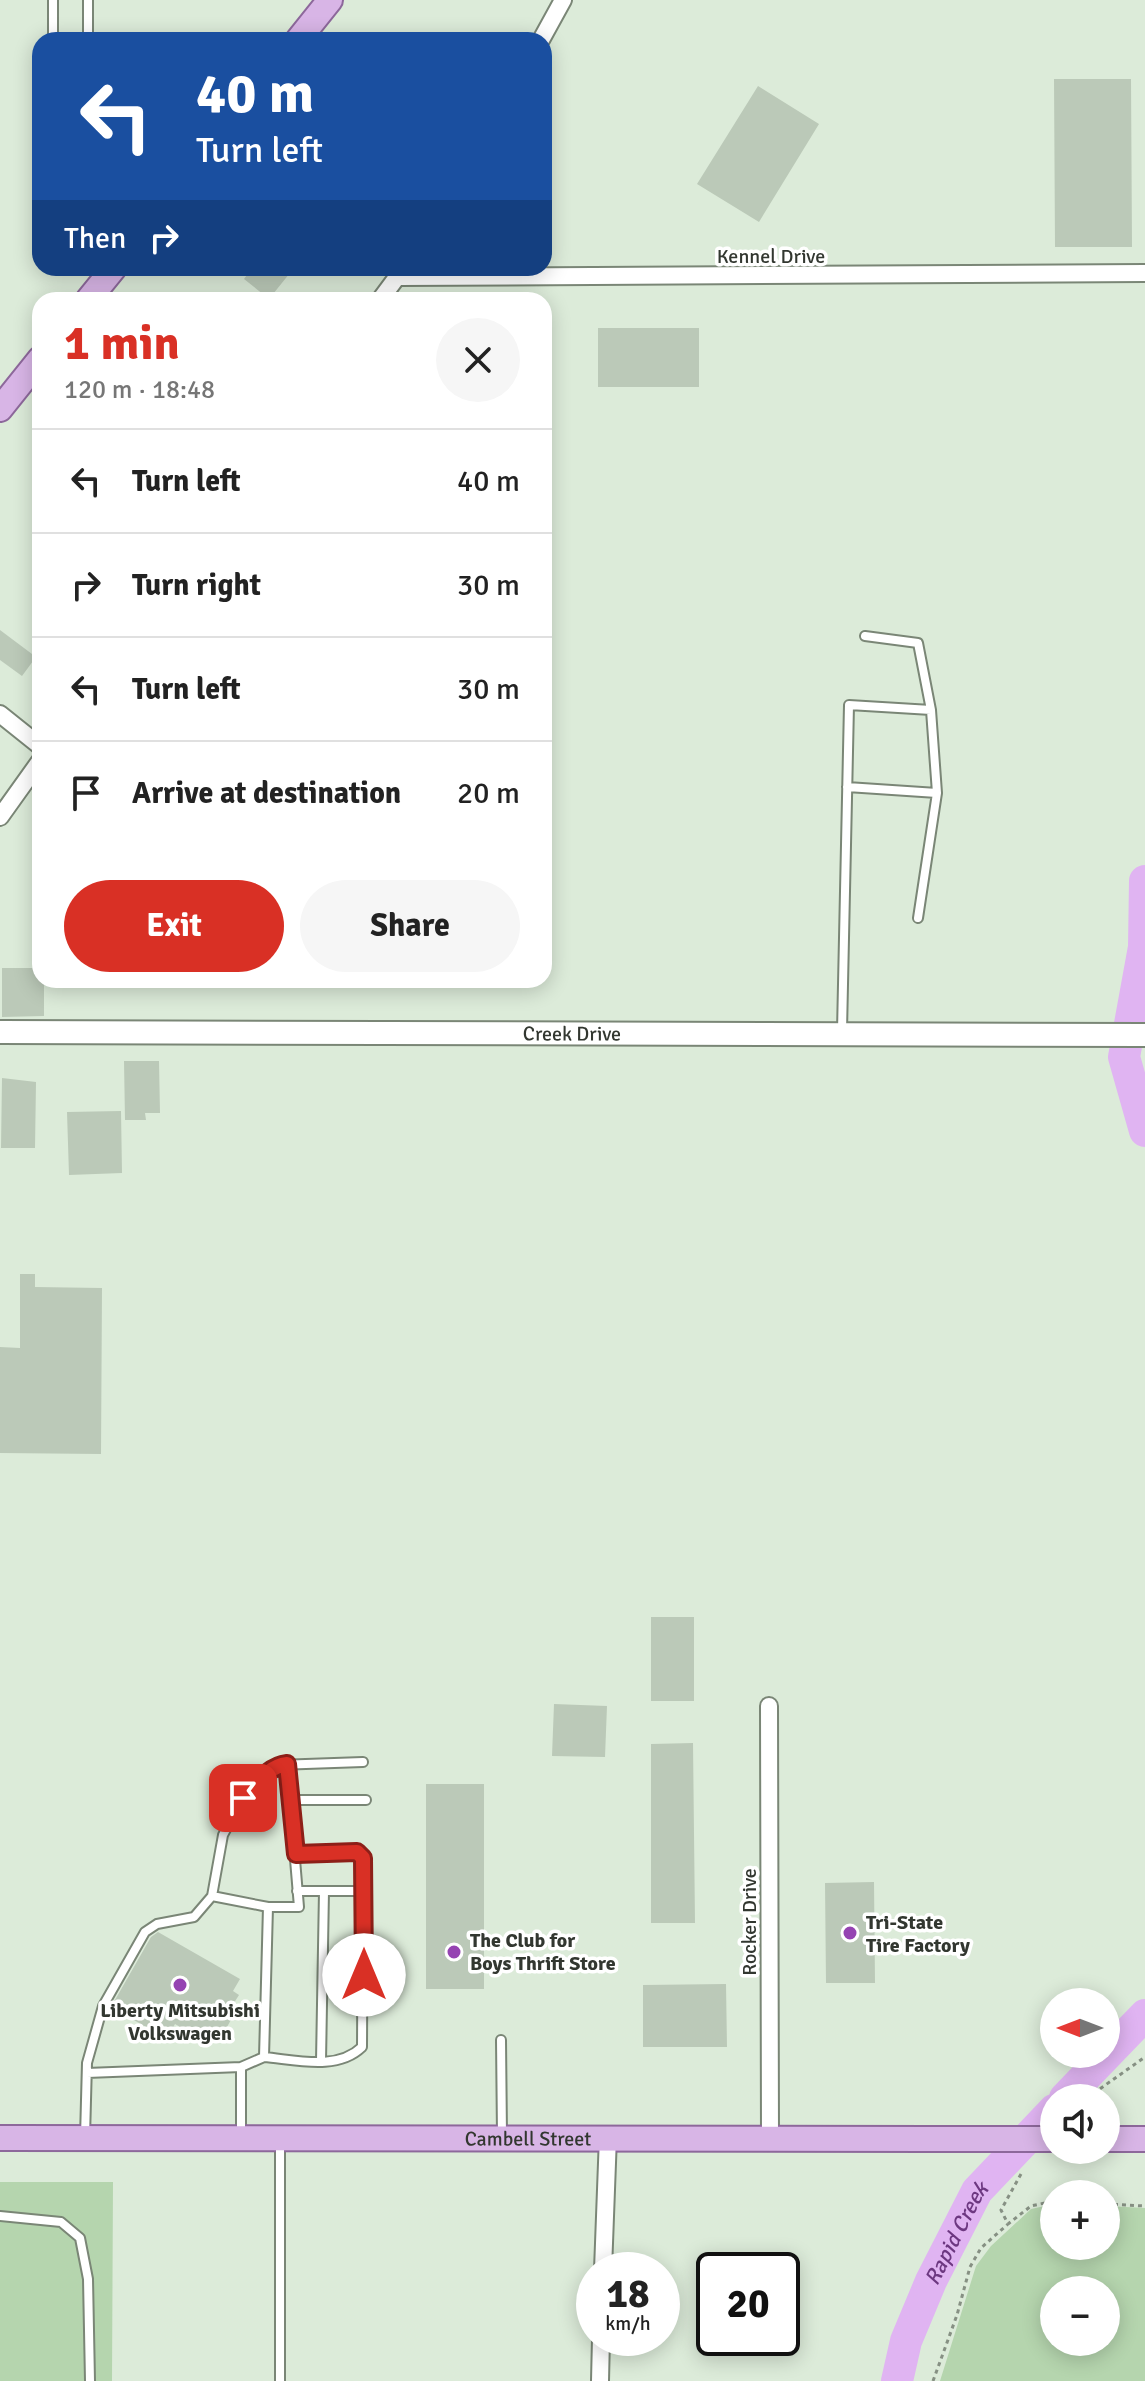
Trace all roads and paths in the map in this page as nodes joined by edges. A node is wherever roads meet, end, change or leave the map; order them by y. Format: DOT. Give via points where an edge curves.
graph roads {
  1 [pos="53,0"];
  2 [pos="88,0"];
  3 [pos="330,0"];
  4 [pos="563,0"];
  5 [pos="53,32"];
  6 [pos="88,32"];
  7 [pos="304,32"];
  8 [pos="545,32"];
  9 [pos="552,272"];
  10 [pos="1145,273"];
  11 [pos="108,276"];
  12 [pos="94,292"];
  13 [pos="32,369"];
  14 [pos="0,409"];
  15 [pos="865,636"];
  16 [pos="931,710"];
  17 [pos="0,714"];
  18 [pos="32,740"];
  19 [pos="32,772"];
  20 [pos="847,787"];
  21 [pos="937,793"];
  22 [pos="0,817"];
  23 [pos="918,918"];
  24 [pos="0,1032"];
  25 [pos="842,1032"];
  26 [pos="1145,1035"];
  27 [pos="769,1706"];
  28 [pos="363,1762"];
  29 [pos="287,1764"];
  30 [pos="291,1800"];
  31 [pos="366,1800"];
  32 [pos="296,1854"];
  33 [pos="297,1891"];
  34 [pos="324,1891"];
  35 [pos="363,1891"];
  36 [pos="212,1896"];
  37 [pos="268,1907"];
  38 [pos="501,2040"];
  39 [pos="264,2057"];
  40 [pos="1145,2057"];
  41 [pos="321,2061"];
  42 [pos="241,2067"];
  43 [pos="87,2073"];
  44 [pos="1107,2084"];
  45 [pos="502,2136"];
  46 [pos="608,2136"];
  47 [pos="85,2137"];
  48 [pos="241,2137"];
  49 [pos="280,2137"];
  50 [pos="770,2137"];
  51 [pos="0,2138"];
  52 [pos="1040,2139"];
  53 [pos="1120,2139"];
  54 [pos="1145,2139"];
  55 [pos="1021,2174"];
  56 [pos="1040,2204"];
  57 [pos="1120,2205"];
  58 [pos="1145,2206"];
  59 [pos="0,2216"];
  60 [pos="1008,2224"];
  61 [pos="604,2252"];
  62 [pos="601,2356"];
  63 [pos="90,2381"];
  64 [pos="280,2381"];
  65 [pos="600,2381"];
  66 [pos="933,2381"];
  1 -- 5 [label="lane"];
  2 -- 6 [label="lane"];
  3 -- 7 [label="main road"];
  4 -- 8 [label="street"];
  9 -- 10 [label="street, Kennel Drive"];
  11 -- 12 [label="main road"];
  13 -- 14 [label="main road"];
  15 -- 16 [label="lane" via="918,643"];
  16 -- 20 [label="lane" via="849,705"];
  16 -- 21 [label="lane"];
  17 -- 18 [label="street"];
  19 -- 22 [label="street"];
  20 -- 21 [label="lane"];
  20 -- 25 [label="lane"];
  21 -- 23 [label="lane"];
  24 -- 25 [label="street, Creek Drive"];
  25 -- 26 [label="street, Creek Drive"];
  27 -- 50 [label="street, Rocker Drive"];
  28 -- 29 [label="lane"];
  29 -- 30 [label="lane"];
  29 -- 36 [label="lane" via="271,1770 243,1798 223,1835"];
  30 -- 31 [label="lane"];
  30 -- 32 [label="lane"];
  32 -- 33 [label="lane"];
  32 -- 35 [label="lane" via="357,1852 363,1858"];
  33 -- 34 [label="lane"];
  33 -- 37 [label="lane" via="299,1907"];
  34 -- 35 [label="lane"];
  34 -- 41 [label="lane"];
  35 -- 41 [label="lane" via="362,2047 351,2057"];
  36 -- 37 [label="lane"];
  36 -- 43 [label="lane" via="194,1917 157,1924 145,1932 103,2006"];
  37 -- 39 [label="lane"];
  38 -- 45 [label="lane"];
  39 -- 41 [label="lane"];
  39 -- 42 [label="lane"];
  40 -- 44 [label="path"];
  42 -- 43 [label="lane"];
  42 -- 48 [label="lane"];
  43 -- 47 [label="lane"];
  45 -- 46 [label="main road, Cambell Street"];
  45 -- 49 [label="main road, Cambell Street"];
  46 -- 50 [label="main road, Cambell Street"];
  46 -- 61 [label="street"];
  47 -- 48 [label="main road, Cambell Street"];
  47 -- 51 [label="main road, Cambell Street"];
  48 -- 49 [label="main road, Cambell Street"];
  49 -- 64 [label="lane"];
  50 -- 52 [label="main road, Cambell Street, bridge"];
  53 -- 54 [label="main road"];
  55 -- 60 [label="path" via="1001,2210"];
  56 -- 60 [label="path"];
  57 -- 58 [label="path"];
  59 -- 63 [label="lane" via="61,2222 80,2238 88,2279"];
  60 -- 66 [label="path" via="981,2248 970,2267"];
  62 -- 65 [label="street"];
}
